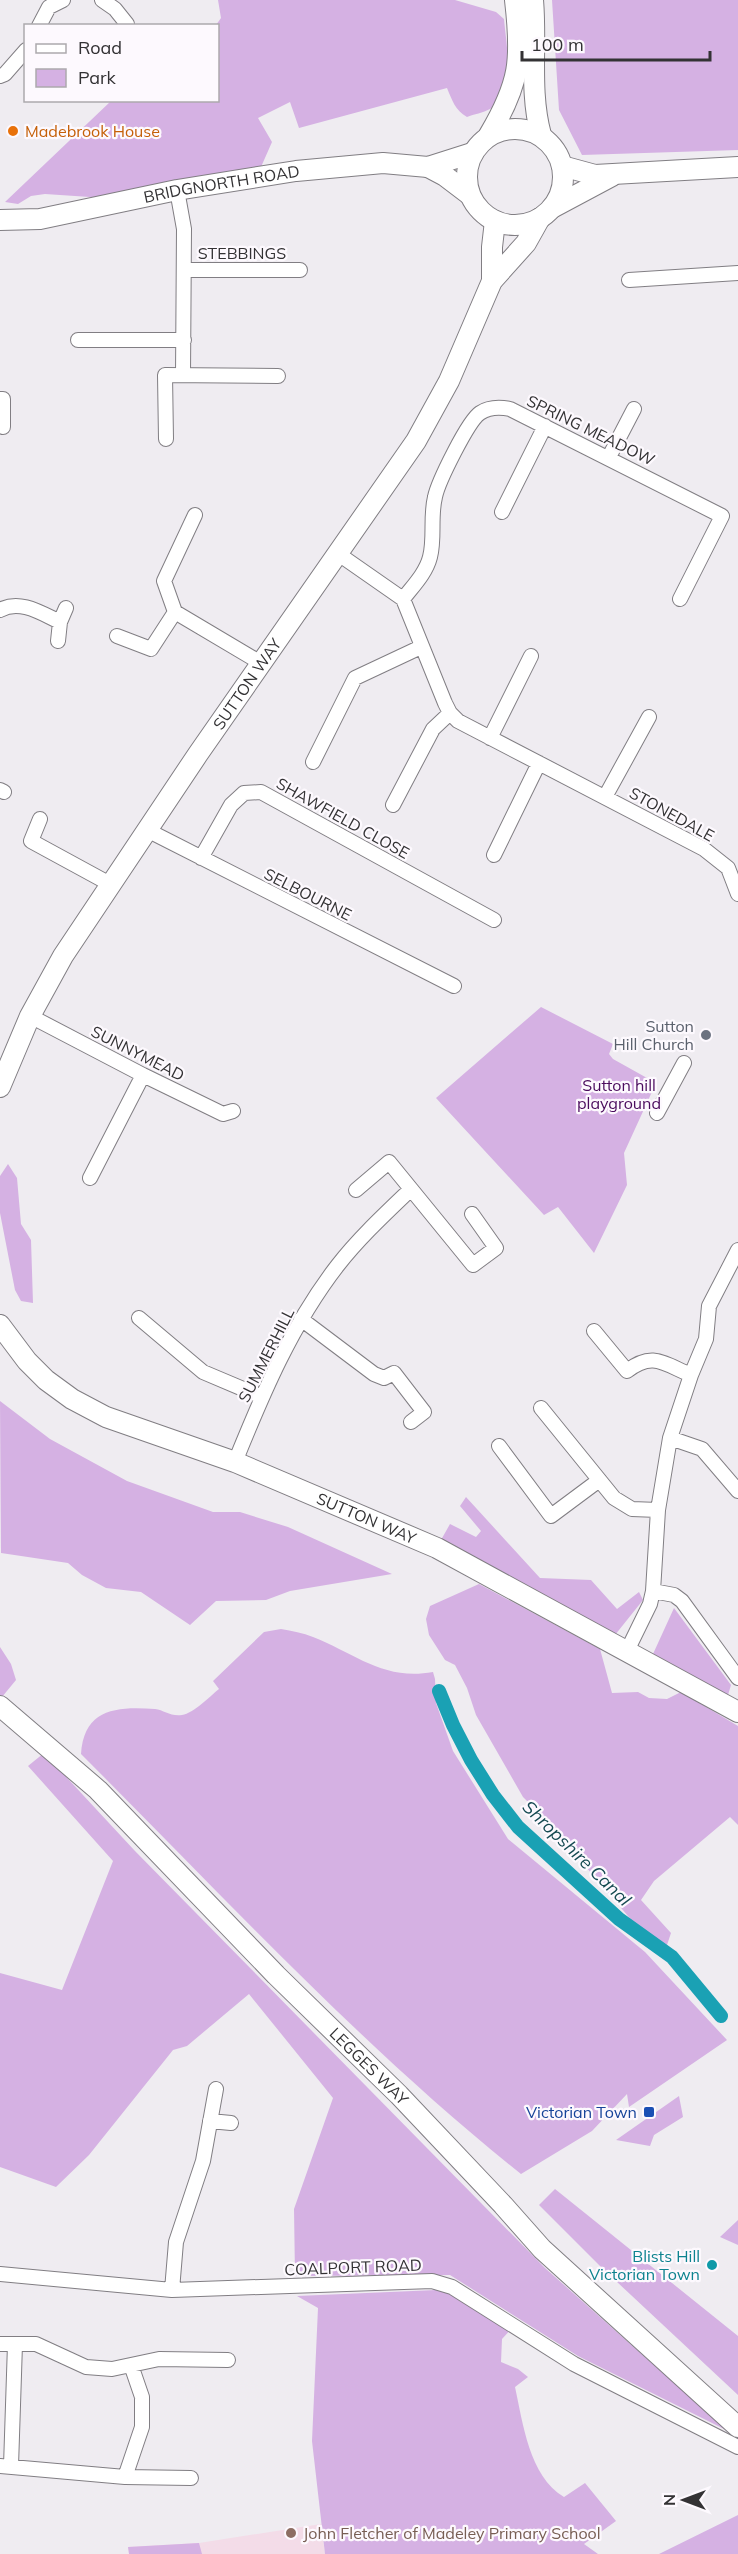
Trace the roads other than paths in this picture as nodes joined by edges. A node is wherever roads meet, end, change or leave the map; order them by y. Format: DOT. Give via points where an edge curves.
graph roads {
  1 [pos="63,0"];
  2 [pos="102,0"];
  3 [pos="515,0"];
  4 [pos="533,0"];
  5 [pos="40,24"];
  6 [pos="127,24"];
  7 [pos="24,52"];
  8 [pos="0,76"];
  9 [pos="489,135"];
  10 [pos="541,135"];
  11 [pos="472,153"];
  12 [pos="436,165"];
  13 [pos="562,166"];
  14 [pos="738,166"];
  15 [pos="617,174"];
  16 [pos="177,190"];
  17 [pos="470,195"];
  18 [pos="546,213"];
  19 [pos="0,220"];
  20 [pos="495,222"];
  21 [pos="184,270"];
  22 [pos="300,270"];
  23 [pos="738,273"];
  24 [pos="629,280"];
  25 [pos="492,281"];
  26 [pos="78,340"];
  27 [pos="184,340"];
  28 [pos="183,375"];
  29 [pos="278,376"];
  30 [pos="0,399"];
  31 [pos="634,409"];
  32 [pos="545,426"];
  33 [pos="3,427"];
  34 [pos="166,439"];
  35 [pos="609,457"];
  36 [pos="502,512"];
  37 [pos="195,515"];
  38 [pos="337,554"];
  39 [pos="403,599"];
  40 [pos="680,599"];
  41 [pos="66,608"];
  42 [pos="0,610"];
  43 [pos="175,612"];
  44 [pos="60,622"];
  45 [pos="117,636"];
  46 [pos="58,641"];
  47 [pos="421,647"];
  48 [pos="531,656"];
  49 [pos="261,663"];
  50 [pos="450,713"];
  51 [pos="649,717"];
  52 [pos="490,738"];
  53 [pos="313,762"];
  54 [pos="539,763"];
  55 [pos="605,797"];
  56 [pos="393,805"];
  57 [pos="40,819"];
  58 [pos="147,830"];
  59 [pos="494,855"];
  60 [pos="201,858"];
  61 [pos="110,884"];
  62 [pos="738,894"];
  63 [pos="494,920"];
  64 [pos="454,986"];
  65 [pos="30,1016"];
  66 [pos="684,1063"];
  67 [pos="143,1075"];
  68 [pos="0,1087"];
  69 [pos="232,1111"];
  70 [pos="657,1113"];
  71 [pos="90,1178"];
  72 [pos="411,1189"];
  73 [pos="356,1190"];
  74 [pos="472,1214"];
  75 [pos="738,1251"];
  76 [pos="140,1318"];
  77 [pos="301,1319"];
  78 [pos="0,1325"];
  79 [pos="594,1331"];
  80 [pos="691,1375"];
  81 [pos="262,1397"];
  82 [pos="541,1408"];
  83 [pos="411,1422"];
  84 [pos="670,1438"];
  85 [pos="499,1446"];
  86 [pos="235,1462"];
  87 [pos="598,1481"];
  88 [pos="738,1491"];
  89 [pos="658,1510"];
  90 [pos="653,1591"];
  91 [pos="627,1651"];
  92 [pos="738,1678"];
  93 [pos="0,1706"];
  94 [pos="738,1712"];
  95 [pos="216,2089"];
  96 [pos="210,2121"];
  97 [pos="231,2123"];
  98 [pos="0,2274"];
  99 [pos="172,2290"];
  100 [pos="0,2344"];
  101 [pos="15,2344"];
  102 [pos="228,2360"];
  103 [pos="131,2365"];
  104 [pos="738,2427"];
  105 [pos="738,2447"];
  106 [pos="6,2466"];
  107 [pos="125,2476"];
  108 [pos="191,2478"];
  1 -- 5 [label="street" via="50,7"];
  2 -- 6 [label="street"];
  3 -- 9 [label="street" via="517,74 505,109"];
  4 -- 10 [label="street" via="534,99"];
  7 -- 8 [label="street"];
  9 -- 10 [label="street" via="514,128"];
  9 -- 11 [label="street"];
  10 -- 13 [label="street" via="554,148"];
  11 -- 12 [label="street"];
  11 -- 17 [label="street" via="466,172"];
  12 -- 16 [label="street, BRIDGNORTH ROAD" via="383,163 296,171"];
  12 -- 17 [label="street"];
  13 -- 15 [label="street" via="595,175"];
  13 -- 18 [label="street" via="561,191"];
  14 -- 15 [label="street"];
  15 -- 18 [label="street"];
  16 -- 19 [label="street, BRIDGNORTH ROAD" via="40,219"];
  16 -- 21 [label="street, STEBBINGS" via="184,229"];
  17 -- 20 [label="street" via="482,213"];
  18 -- 20 [label="street" via="516,225"];
  18 -- 25 [label="street, SUTTON WAY"];
  20 -- 25 [label="street, SUTTON WAY"];
  21 -- 22 [label="street, STEBBINGS"];
  21 -- 27 [label="street, STEBBINGS"];
  23 -- 24 [label="street"];
  25 -- 38 [label="street, SUTTON WAY" via="449,381 416,441"];
  26 -- 27 [label="street"];
  27 -- 28 [label="street, STEBBINGS"];
  28 -- 29 [label="street"];
  28 -- 34 [label="street" via="165,375"];
  30 -- 33 [label="street"];
  31 -- 35 [label="street"];
  32 -- 35 [label="street, SPRING MEADOW"];
  32 -- 36 [label="street"];
  32 -- 39 [label="street, SPRING MEADOW" via="503,407 486,409 477,415 435,495 430,557"];
  35 -- 40 [label="street, SPRING MEADOW" via="722,516"];
  37 -- 43 [label="street" via="164,581"];
  38 -- 39 [label="street"];
  38 -- 49 [label="street, SUTTON WAY"];
  39 -- 47 [label="street"];
  41 -- 44 [label="street"];
  42 -- 44 [label="street" via="27,607"];
  43 -- 45 [label="street" via="151,649"];
  43 -- 49 [label="street"];
  44 -- 46 [label="street"];
  47 -- 50 [label="street"];
  47 -- 53 [label="street" via="355,678"];
  48 -- 52 [label="street"];
  49 -- 58 [label="street, SUTTON WAY"];
  50 -- 52 [label="street, STONEDALE"];
  50 -- 56 [label="street" via="433,729"];
  51 -- 55 [label="street, STONEDALE"];
  52 -- 54 [label="street, STONEDALE"];
  54 -- 55 [label="street, STONEDALE"];
  54 -- 59 [label="street"];
  55 -- 62 [label="street, STONEDALE" via="704,849 728,868"];
  57 -- 61 [label="street" via="31,841"];
  58 -- 60 [label="street, SELBOURNE"];
  58 -- 61 [label="street, SUTTON WAY"];
  60 -- 63 [label="street, SHAWFIELD CLOSE" via="231,805 244,793 261,792"];
  60 -- 64 [label="street, SELBOURNE"];
  61 -- 65 [label="street, SUTTON WAY"];
  65 -- 67 [label="street, SUNNYMEAD"];
  65 -- 68 [label="street, SUTTON WAY"];
  66 -- 70 [label="street"];
  67 -- 69 [label="street, SUNNYMEAD" via="223,1114"];
  67 -- 71 [label="street"];
  72 -- 73 [label="street" via="389,1162"];
  72 -- 74 [label="street" via="472,1264 496,1248"];
  72 -- 77 [label="street, SUMMERHILL" via="337,1266"];
  75 -- 80 [label="street" via="710,1306 706,1339"];
  76 -- 81 [label="street" via="203,1371"];
  77 -- 81 [label="street, SUMMERHILL"];
  77 -- 83 [label="street" via="374,1374 384,1378 394,1373 423,1412"];
  78 -- 86 [label="street, SUTTON WAY" via="27,1361 72,1399 106,1417"];
  79 -- 80 [label="street" via="627,1371 648,1359"];
  80 -- 84 [label="street"];
  81 -- 86 [label="street, SUMMERHILL"];
  82 -- 87 [label="street"];
  84 -- 88 [label="street" via="702,1449"];
  84 -- 89 [label="street"];
  85 -- 87 [label="street" via="551,1516"];
  86 -- 91 [label="street, SUTTON WAY" via="437,1548"];
  87 -- 89 [label="street" via="632,1509"];
  89 -- 90 [label="street"];
  90 -- 91 [label="street"];
  90 -- 92 [label="street" via="674,1595 682,1601"];
  91 -- 94 [label="street, SUTTON WAY"];
  93 -- 104 [label="street, LEGGES WAY" via="98,1790 276,1975 399,2095 542,2249"];
  95 -- 96 [label="street"];
  96 -- 97 [label="street"];
  96 -- 99 [label="street" via="203,2161 176,2242"];
  98 -- 99 [label="street, COALPORT ROAD"];
  99 -- 105 [label="street, COALPORT ROAD" via="432,2281 452,2287 574,2364"];
  100 -- 101 [label="street"];
  101 -- 103 [label="street" via="36,2344 86,2367 112,2369"];
  101 -- 106 [label="street"];
  102 -- 103 [label="street" via="159,2359"];
  103 -- 107 [label="street" via="141,2397 142,2427"];
  106 -- 107 [label="street"];
  107 -- 108 [label="street"];
}
